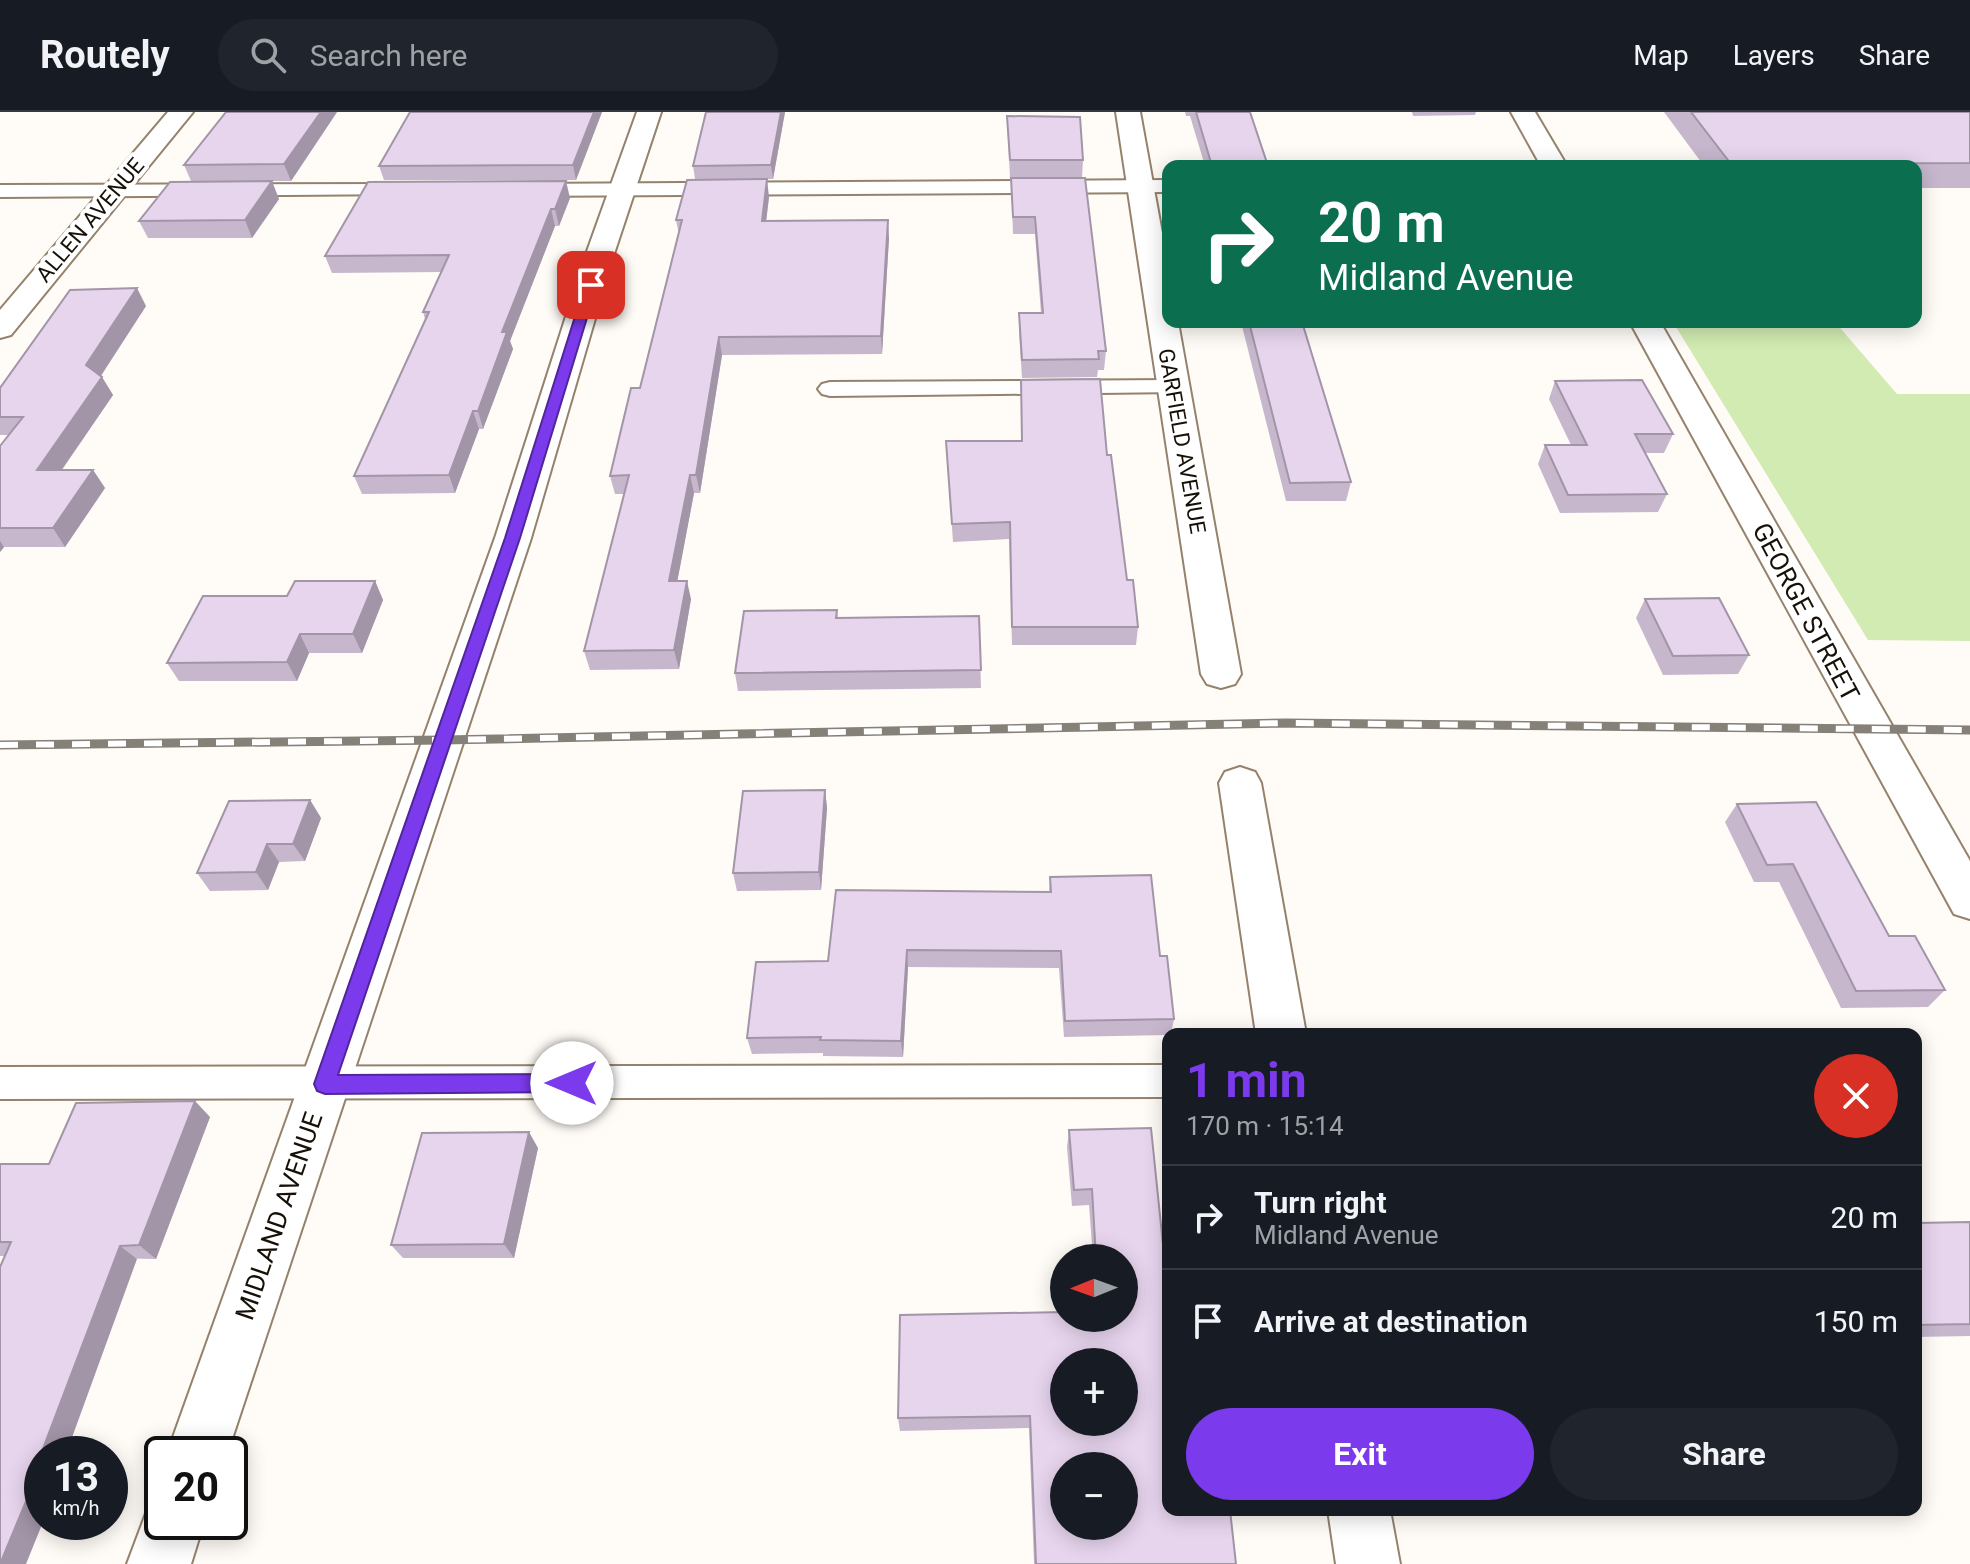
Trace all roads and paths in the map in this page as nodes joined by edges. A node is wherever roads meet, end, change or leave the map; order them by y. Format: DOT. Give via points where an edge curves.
graph roads {
  1 [pos="181,112"];
  2 [pos="649,112"];
  3 [pos="1128,112"];
  4 [pos="1523,112"];
  5 [pos="1551,160"];
  6 [pos="1154,186"];
  7 [pos="116,190"];
  8 [pos="430,190"];
  9 [pos="509,190"];
  10 [pos="623,190"];
  11 [pos="0,191"];
  12 [pos="1162,271"];
  13 [pos="1167,328"];
  14 [pos="1649,328"];
  15 [pos="0,329"];
  16 [pos="1173,387"];
  17 [pos="830,389"];
  18 [pos="1221,674"];
  19 [pos="1240,783"];
  20 [pos="1970,901"];
  21 [pos="1280,1028"];
  22 [pos="1162,1081"];
  23 [pos="0,1083"];
  24 [pos="325,1084"];
  25 [pos="203,1436"];
  26 [pos="1360,1516"];
  27 [pos="167,1540"];
  28 [pos="159,1564"];
  29 [pos="1368,1564"];
  1 -- 7 [label="street, ALLEN AVENUE"];
  2 -- 10 [label="street, MIDLAND AVENUE"];
  3 -- 6 [label="street, GARFIELD AVENUE"];
  4 -- 5 [label="street"];
  6 -- 10 [label="lane"];
  6 -- 12 [label="street, GARFIELD AVENUE"];
  7 -- 8 [label="lane"];
  7 -- 11 [label="lane"];
  7 -- 15 [label="street, ALLEN AVENUE"];
  9 -- 10 [label="lane"];
  10 -- 24 [label="street, MIDLAND AVENUE" via="513,538"];
  13 -- 16 [label="street, GARFIELD AVENUE"];
  14 -- 20 [label="street, GEORGE STREET"];
  16 -- 17 [label="lane"];
  16 -- 18 [label="street, GARFIELD AVENUE"];
  19 -- 21 [label="street"];
  22 -- 24 [label="lane"];
  23 -- 24 [label="lane"];
  24 -- 25 [label="street, MIDLAND AVENUE"];
  26 -- 29 [label="street"];
  27 -- 28 [label="street"];
}
